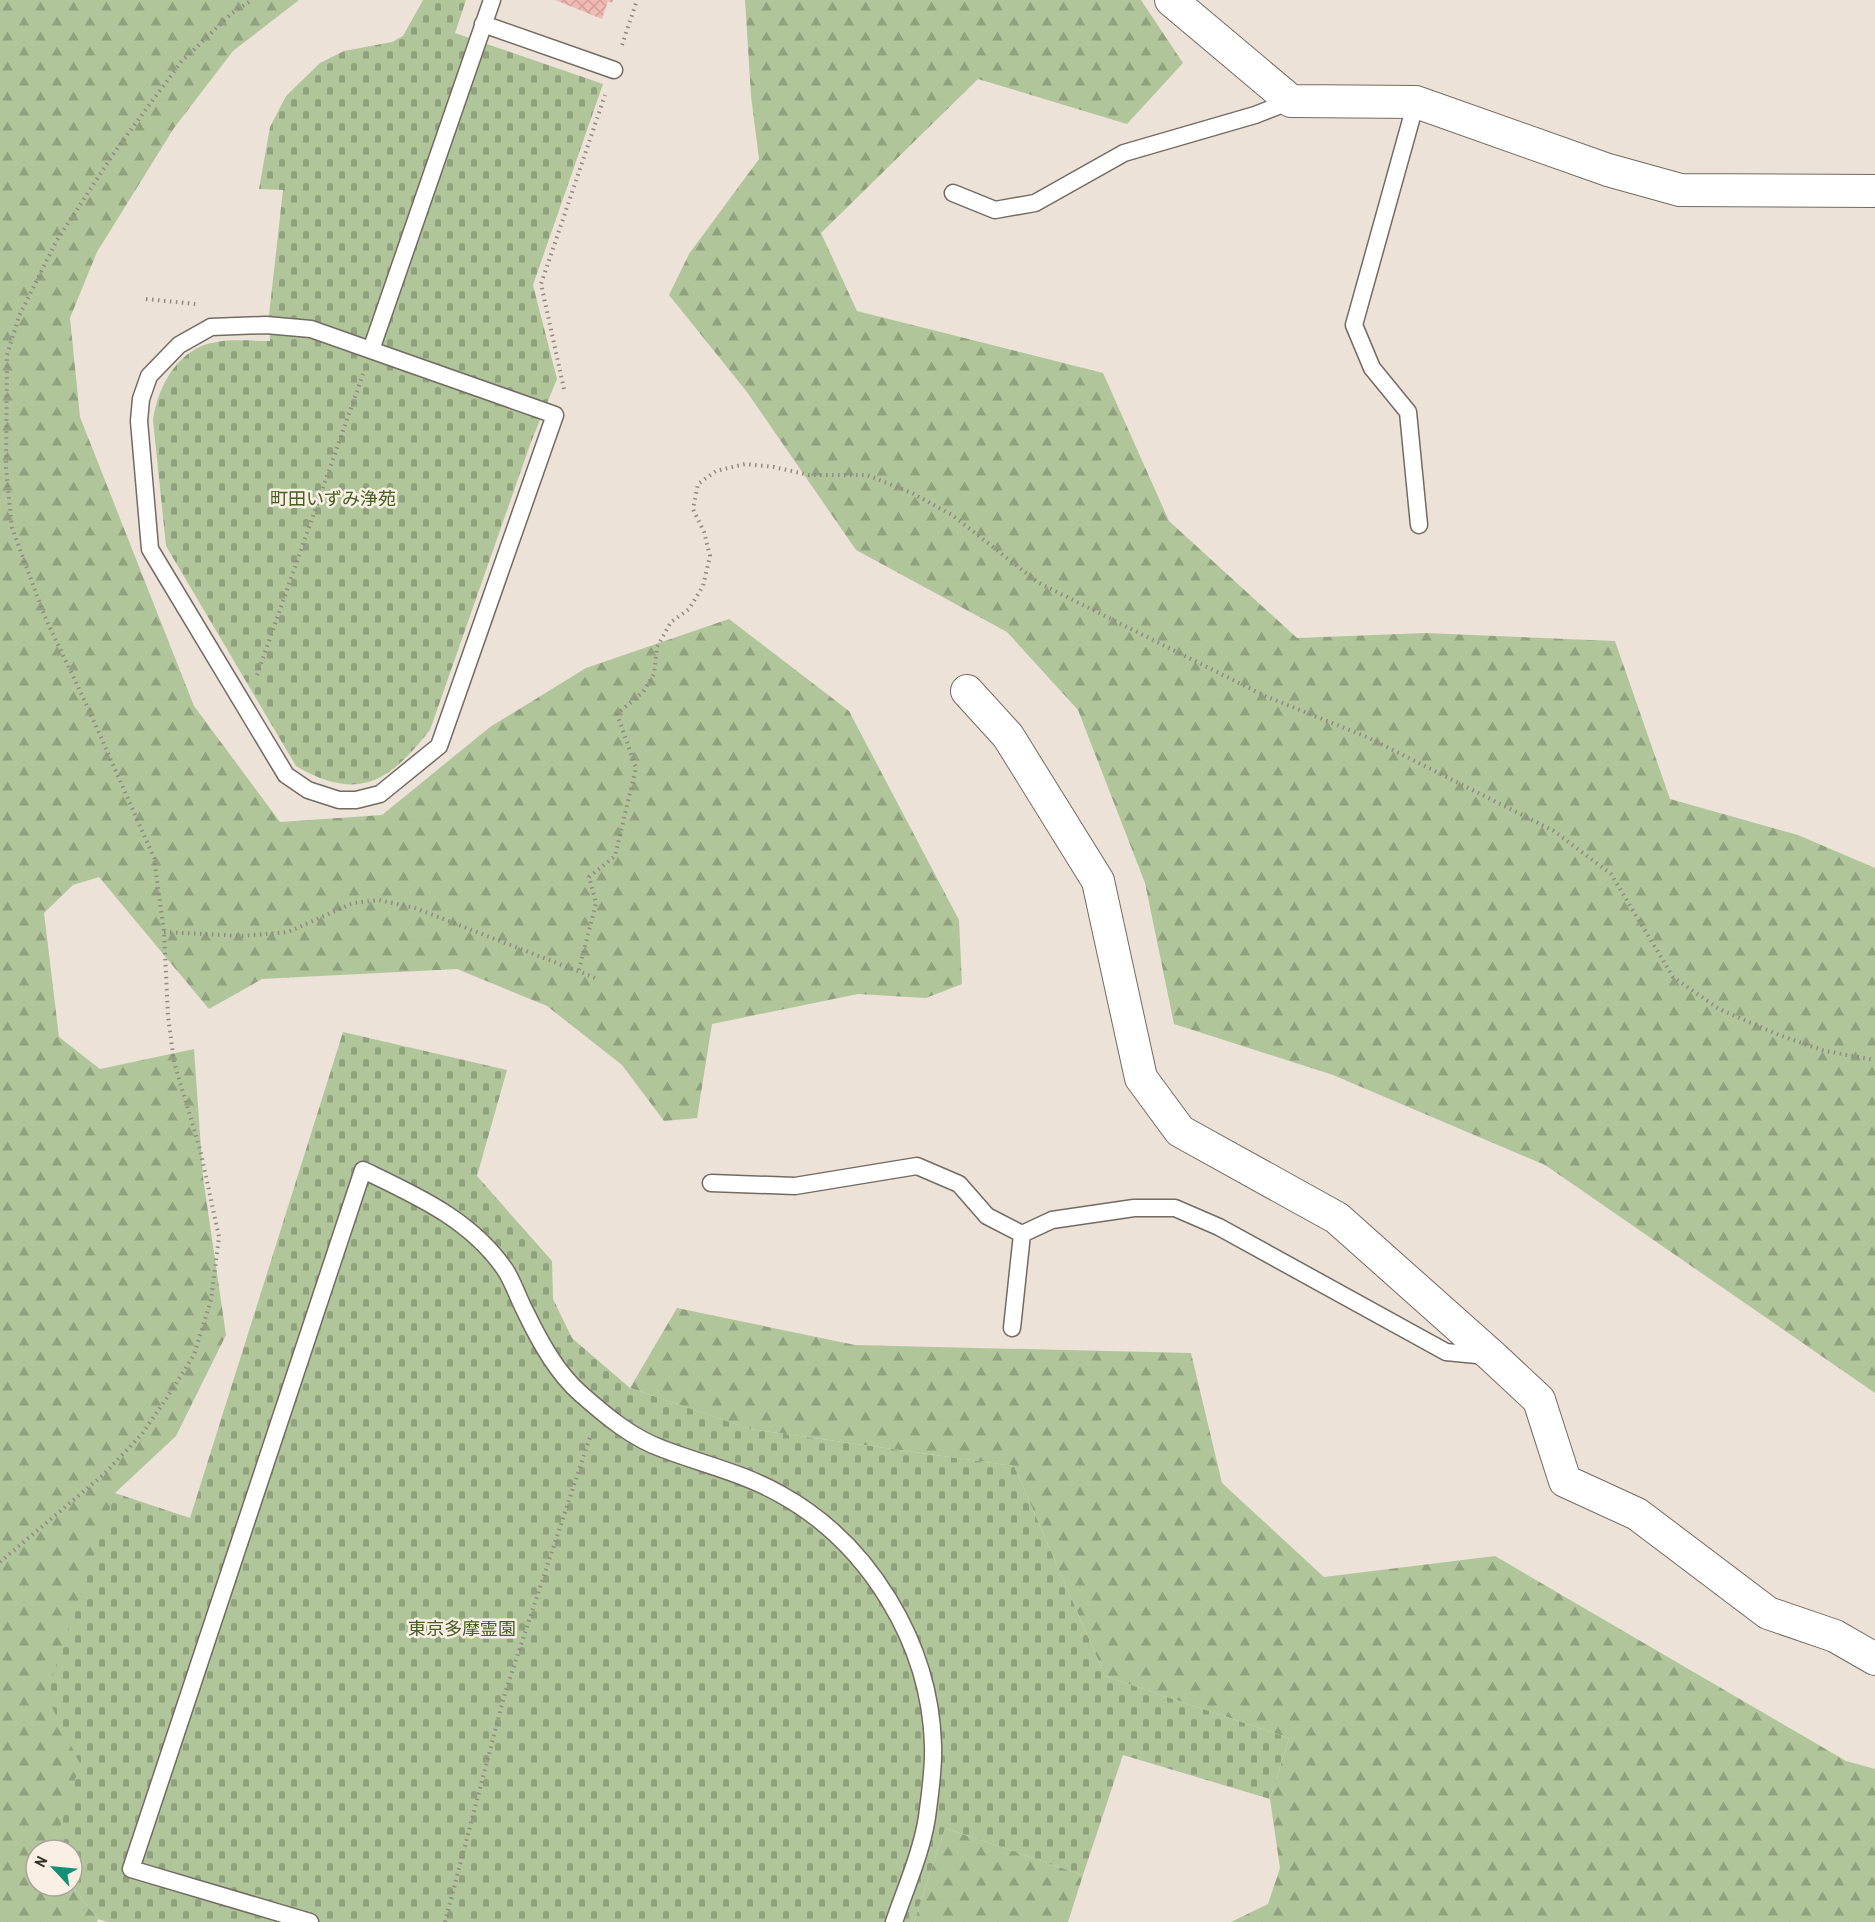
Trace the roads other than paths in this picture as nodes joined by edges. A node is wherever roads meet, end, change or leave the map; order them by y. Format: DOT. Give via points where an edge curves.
graph roads {
  1 [pos="492,0"];
  2 [pos="1171,0"];
  3 [pos="483,24"];
  4 [pos="614,70"];
  5 [pos="1291,101"];
  6 [pos="1416,102"];
  7 [pos="1875,191"];
  8 [pos="953,193"];
  9 [pos="371,350"];
  10 [pos="1419,525"];
  11 [pos="967,691"];
  12 [pos="711,1183"];
  13 [pos="1022,1233"];
  14 [pos="1012,1328"];
  15 [pos="1493,1357"];
  16 [pos="1875,1659"];
  17 [pos="310,1922"];
  18 [pos="894,1922"];
  1 -- 3 [label="lane"];
  2 -- 5 [label="street"];
  3 -- 4 [label="lane"];
  3 -- 9 [label="lane"];
  5 -- 6 [label="street"];
  5 -- 8 [label="lane" via="1124,153 1035,203 995,210"];
  6 -- 7 [label="street" via="1608,170 1680,190"];
  6 -- 10 [label="lane" via="1354,325 1372,368 1408,412"];
  9 -- 9 [label="lane" via="310,329 266,325 211,327 178,345 149,376 139,421 150,549 286,775 308,790 339,800 380,794 439,746 555,415"];
  11 -- 15 [label="street" via="1008,736 1098,881 1141,1078 1180,1131 1337,1218"];
  12 -- 13 [label="lane" via="795,1186 917,1166 959,1184 987,1216"];
  13 -- 14 [label="lane"];
  13 -- 15 [label="lane" via="1052,1220 1134,1208 1175,1208 1219,1227 1446,1352"];
  15 -- 16 [label="street" via="1539,1400 1565,1481 1637,1514 1768,1612 1835,1636"];
  17 -- 18 [label="lane" via="131,1869 363,1170 459,1222 483,1240 507,1273 546,1351 571,1385 599,1410 661,1449 780,1493 847,1543 871,1572 901,1621 918,1662 928,1700 933,1746 926,1821"];
}
